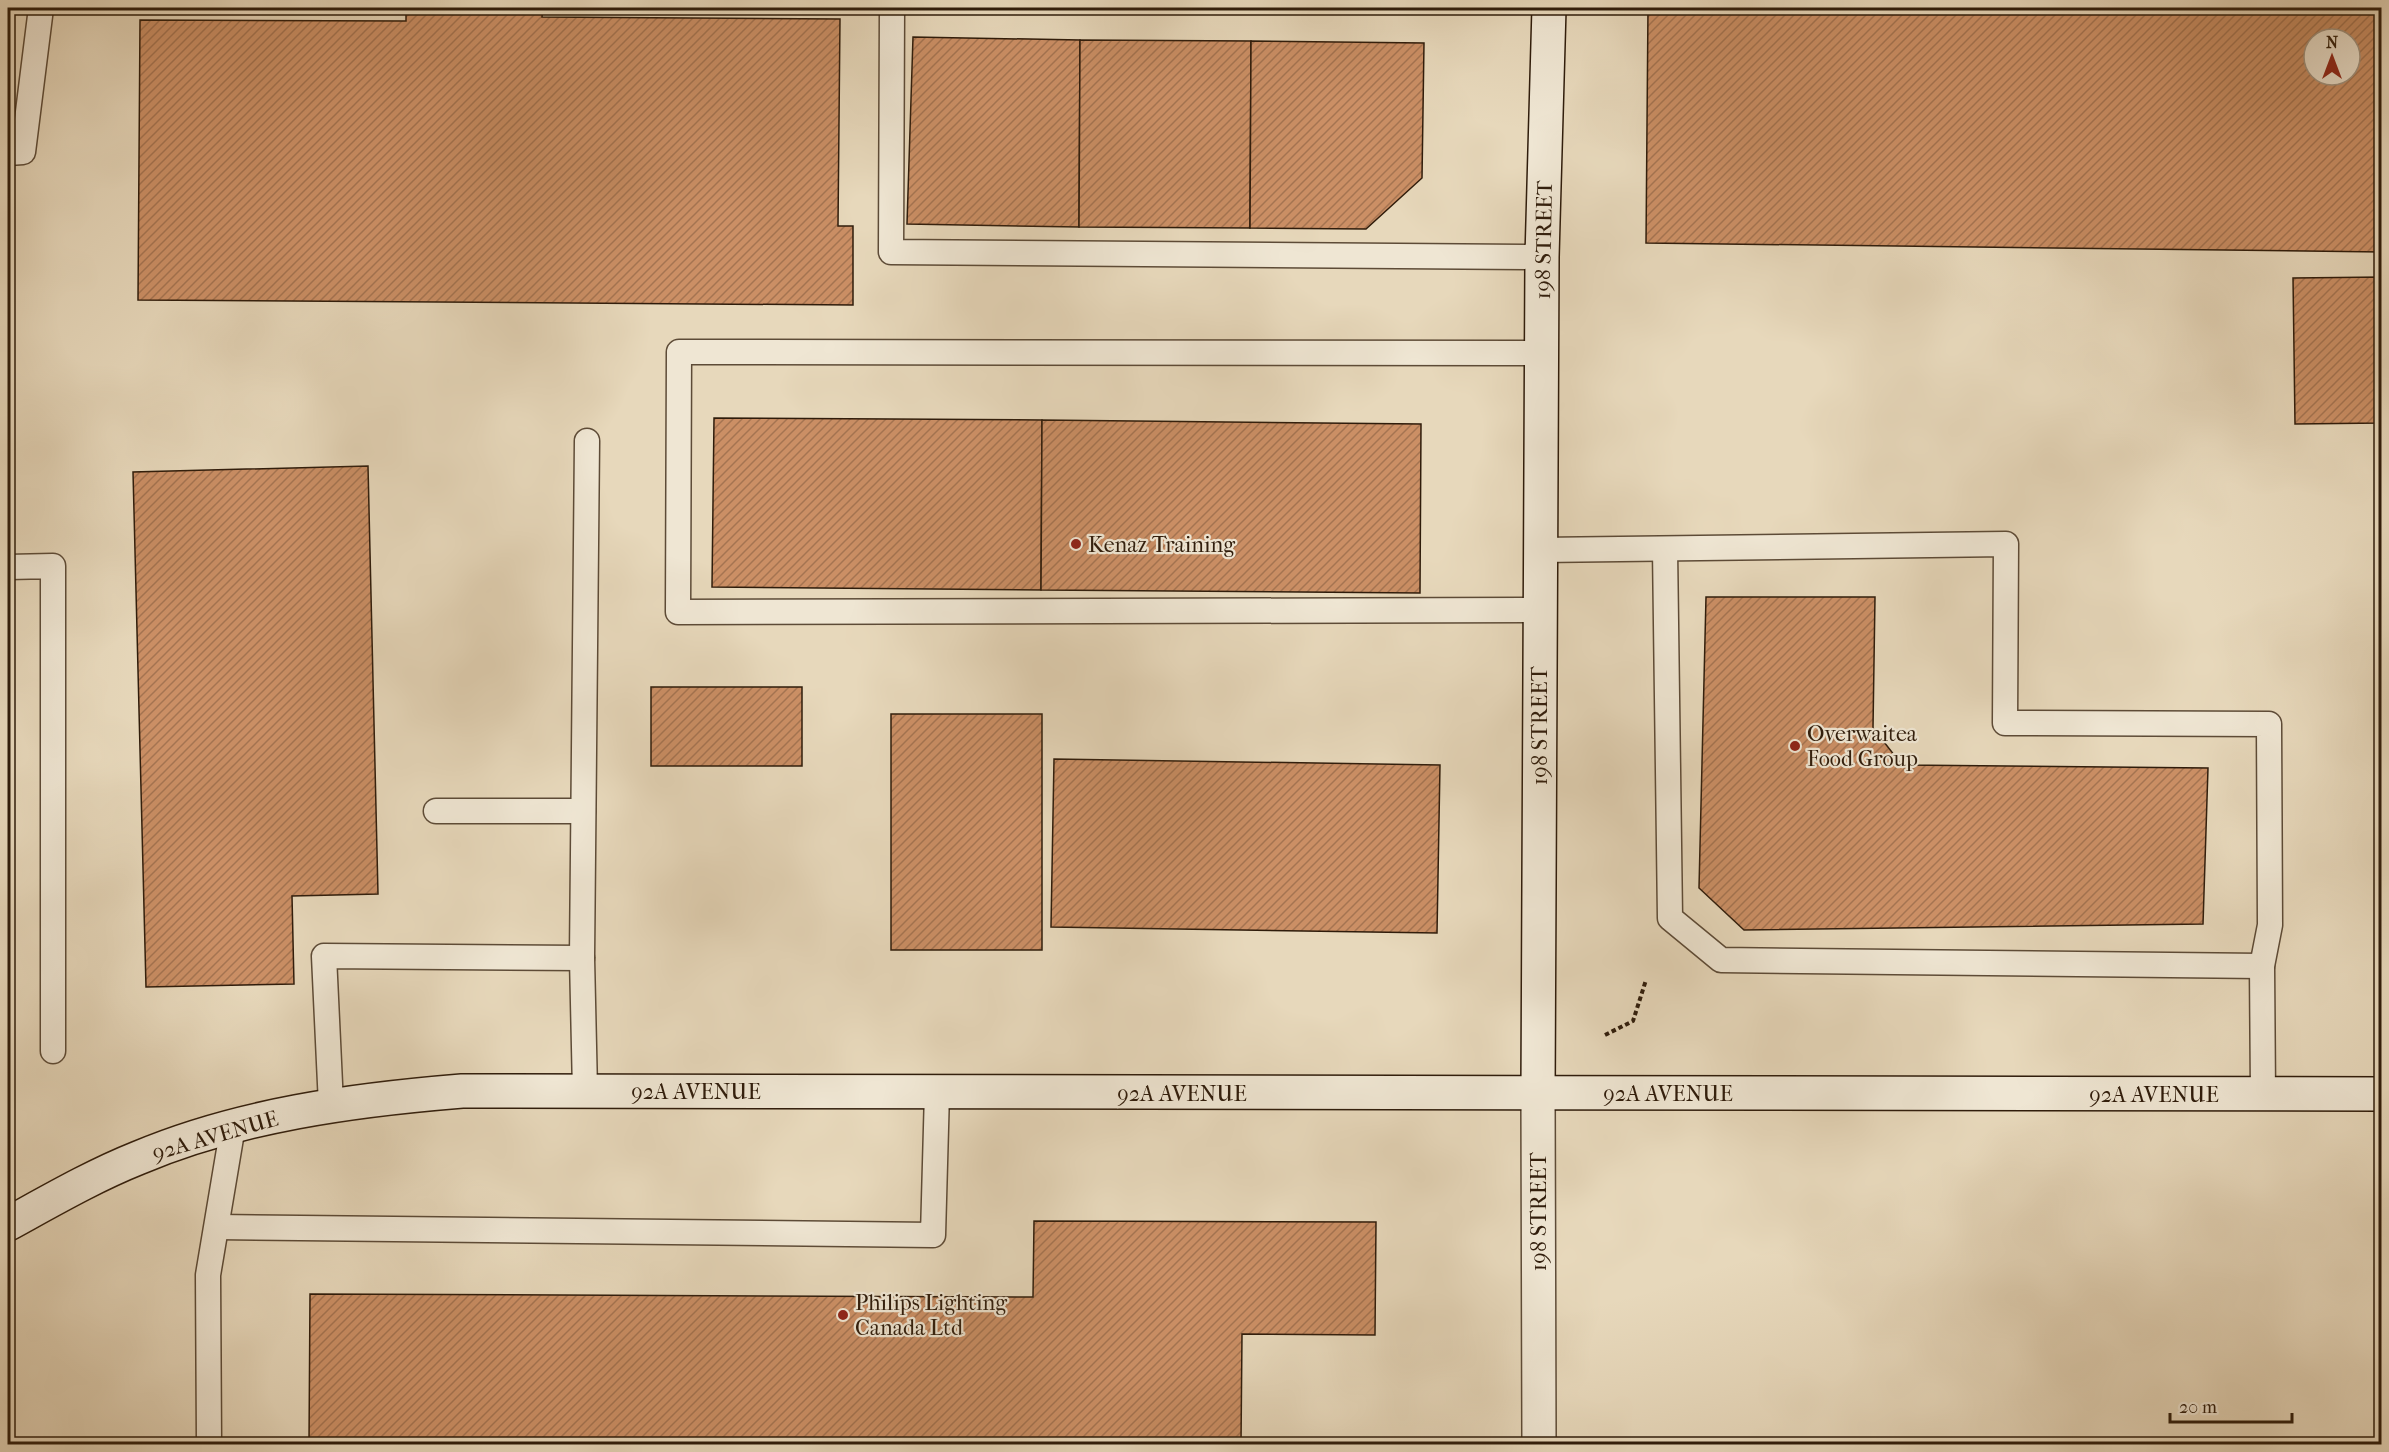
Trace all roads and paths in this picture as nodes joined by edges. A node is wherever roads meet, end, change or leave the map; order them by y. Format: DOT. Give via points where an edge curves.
graph roads {
  1 [pos="41,8"];
  2 [pos="892,8"];
  3 [pos="1548,8"];
  4 [pos="8,153"];
  5 [pos="1542,257"];
  6 [pos="1541,353"];
  7 [pos="587,441"];
  8 [pos="1665,549"];
  9 [pos="1540,550"];
  10 [pos="8,567"];
  11 [pos="1540,610"];
  12 [pos="436,811"];
  13 [pos="583,811"];
  14 [pos="582,958"];
  15 [pos="2262,966"];
  16 [pos="1646,980"];
  17 [pos="1605,1035"];
  18 [pos="53,1052"];
  19 [pos="585,1091"];
  20 [pos="937,1092"];
  21 [pos="1538,1093"];
  22 [pos="2382,1094"];
  23 [pos="2263,1095"];
  24 [pos="331,1105"];
  25 [pos="233,1126"];
  26 [pos="8,1224"];
  27 [pos="218,1227"];
  28 [pos="209,1444"];
  29 [pos="1539,1444"];
  1 -- 4 [label="lane" via="23,152"];
  2 -- 5 [label="lane" via="891,252"];
  3 -- 5 [label="street, 198 STREET"];
  5 -- 6 [label="street, 198 STREET"];
  6 -- 9 [label="street, 198 STREET"];
  6 -- 11 [label="lane" via="679,352 678,612"];
  7 -- 13 [label="lane"];
  8 -- 9 [label="lane"];
  8 -- 15 [label="lane" via="1670,918 1721,960"];
  8 -- 15 [label="lane" via="2006,544 2005,723 2269,724 2270,925"];
  9 -- 11 [label="street, 198 STREET"];
  10 -- 18 [label="lane" via="53,566"];
  11 -- 21 [label="street, 198 STREET"];
  12 -- 13 [label="lane"];
  13 -- 14 [label="lane"];
  14 -- 19 [label="lane"];
  14 -- 24 [label="lane" via="324,956"];
  15 -- 23 [label="lane"];
  16 -- 17 [label="path" via="1633,1021"];
  19 -- 20 [label="street, 92A AVENUE"];
  19 -- 24 [label="street, 92A AVENUE" via="462,1090"];
  20 -- 21 [label="street, 92A AVENUE"];
  20 -- 27 [label="lane" via="933,1235"];
  21 -- 23 [label="street, 92A AVENUE"];
  21 -- 29 [label="street, 198 STREET"];
  22 -- 23 [label="street, 92A AVENUE"];
  24 -- 25 [label="street, 92A AVENUE"];
  25 -- 26 [label="street, 92A AVENUE" via="138,1157"];
  25 -- 27 [label="lane"];
  27 -- 28 [label="lane" via="208,1275"];
}
